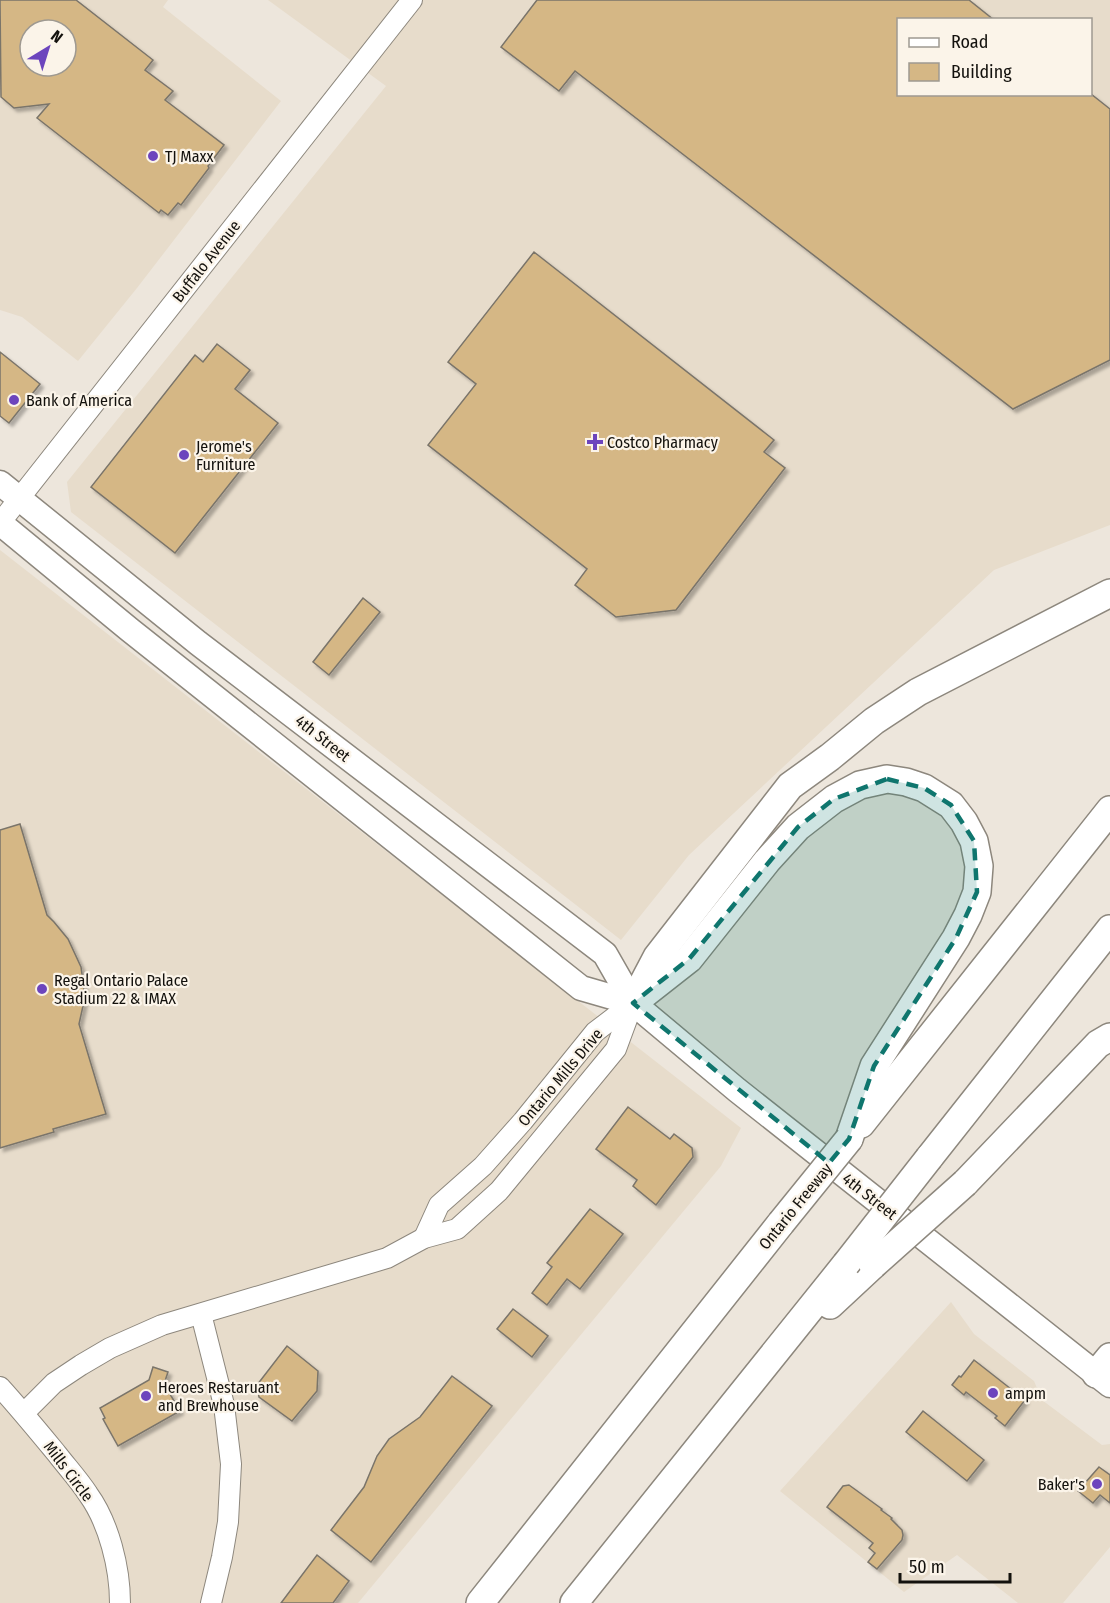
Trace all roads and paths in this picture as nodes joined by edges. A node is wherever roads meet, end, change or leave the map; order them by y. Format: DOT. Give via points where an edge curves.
graph roads {
  1 [pos="412,0"];
  2 [pos="0,483"];
  3 [pos="19,499"];
  4 [pos="0,523"];
  5 [pos="1110,593"];
  6 [pos="1110,810"];
  7 [pos="1110,929"];
  8 [pos="633,1003"];
  9 [pos="1110,1037"];
  10 [pos="868,1104"];
  11 [pos="424,1238"];
  12 [pos="201,1314"];
  13 [pos="771,1358"];
  14 [pos="1105,1372"];
  15 [pos="0,1387"];
  16 [pos="24,1413"];
  17 [pos="120,1603"];
  18 [pos="211,1603"];
  19 [pos="480,1603"];
  20 [pos="574,1603"];
  1 -- 3 [label="street, Buffalo Avenue"];
  2 -- 3 [label="main road, 4th Street"];
  3 -- 4 [label="street, Buffalo Avenue"];
  3 -- 8 [label="main road, 4th Street" via="216,656 605,954"];
  4 -- 8 [label="main road, 4th Street" via="582,988"];
  5 -- 8 [label="highway" via="918,692 790,786 657,957"];
  6 -- 10 [label="highway, Ontario Freeway"];
  7 -- 13 [label="highway, bridge"];
  8 -- 10 [label="highway" via="689,959 775,852 798,827 834,799 860,785 887,779 924,788 951,805 969,831 979,866 977,892 956,938 874,1066"];
  8 -- 11 [label="street, Ontario Mills Drive" via="595,1032 483,1166 439,1205"];
  8 -- 11 [label="street, Ontario Mills Drive" via="616,1049 499,1191 457,1229"];
  8 -- 14 [label="main road, 4th Street" via="737,1090"];
  9 -- 13 [label="highway, bridge" via="1098,1044 965,1183"];
  10 -- 19 [label="highway, Ontario Freeway, bridge" via="849,1139"];
  11 -- 12 [label="street, Ontario Mills Drive" via="387,1258"];
  12 -- 16 [label="street, Ontario Mills Drive" via="162,1325 110,1348 54,1383"];
  12 -- 18 [label="street" via="224,1405 231,1464 228,1522"];
  13 -- 20 [label="highway"];
  15 -- 16 [label="street, Mills Circle"];
  16 -- 17 [label="street, Mills Circle" via="89,1494 113,1550"];
}
